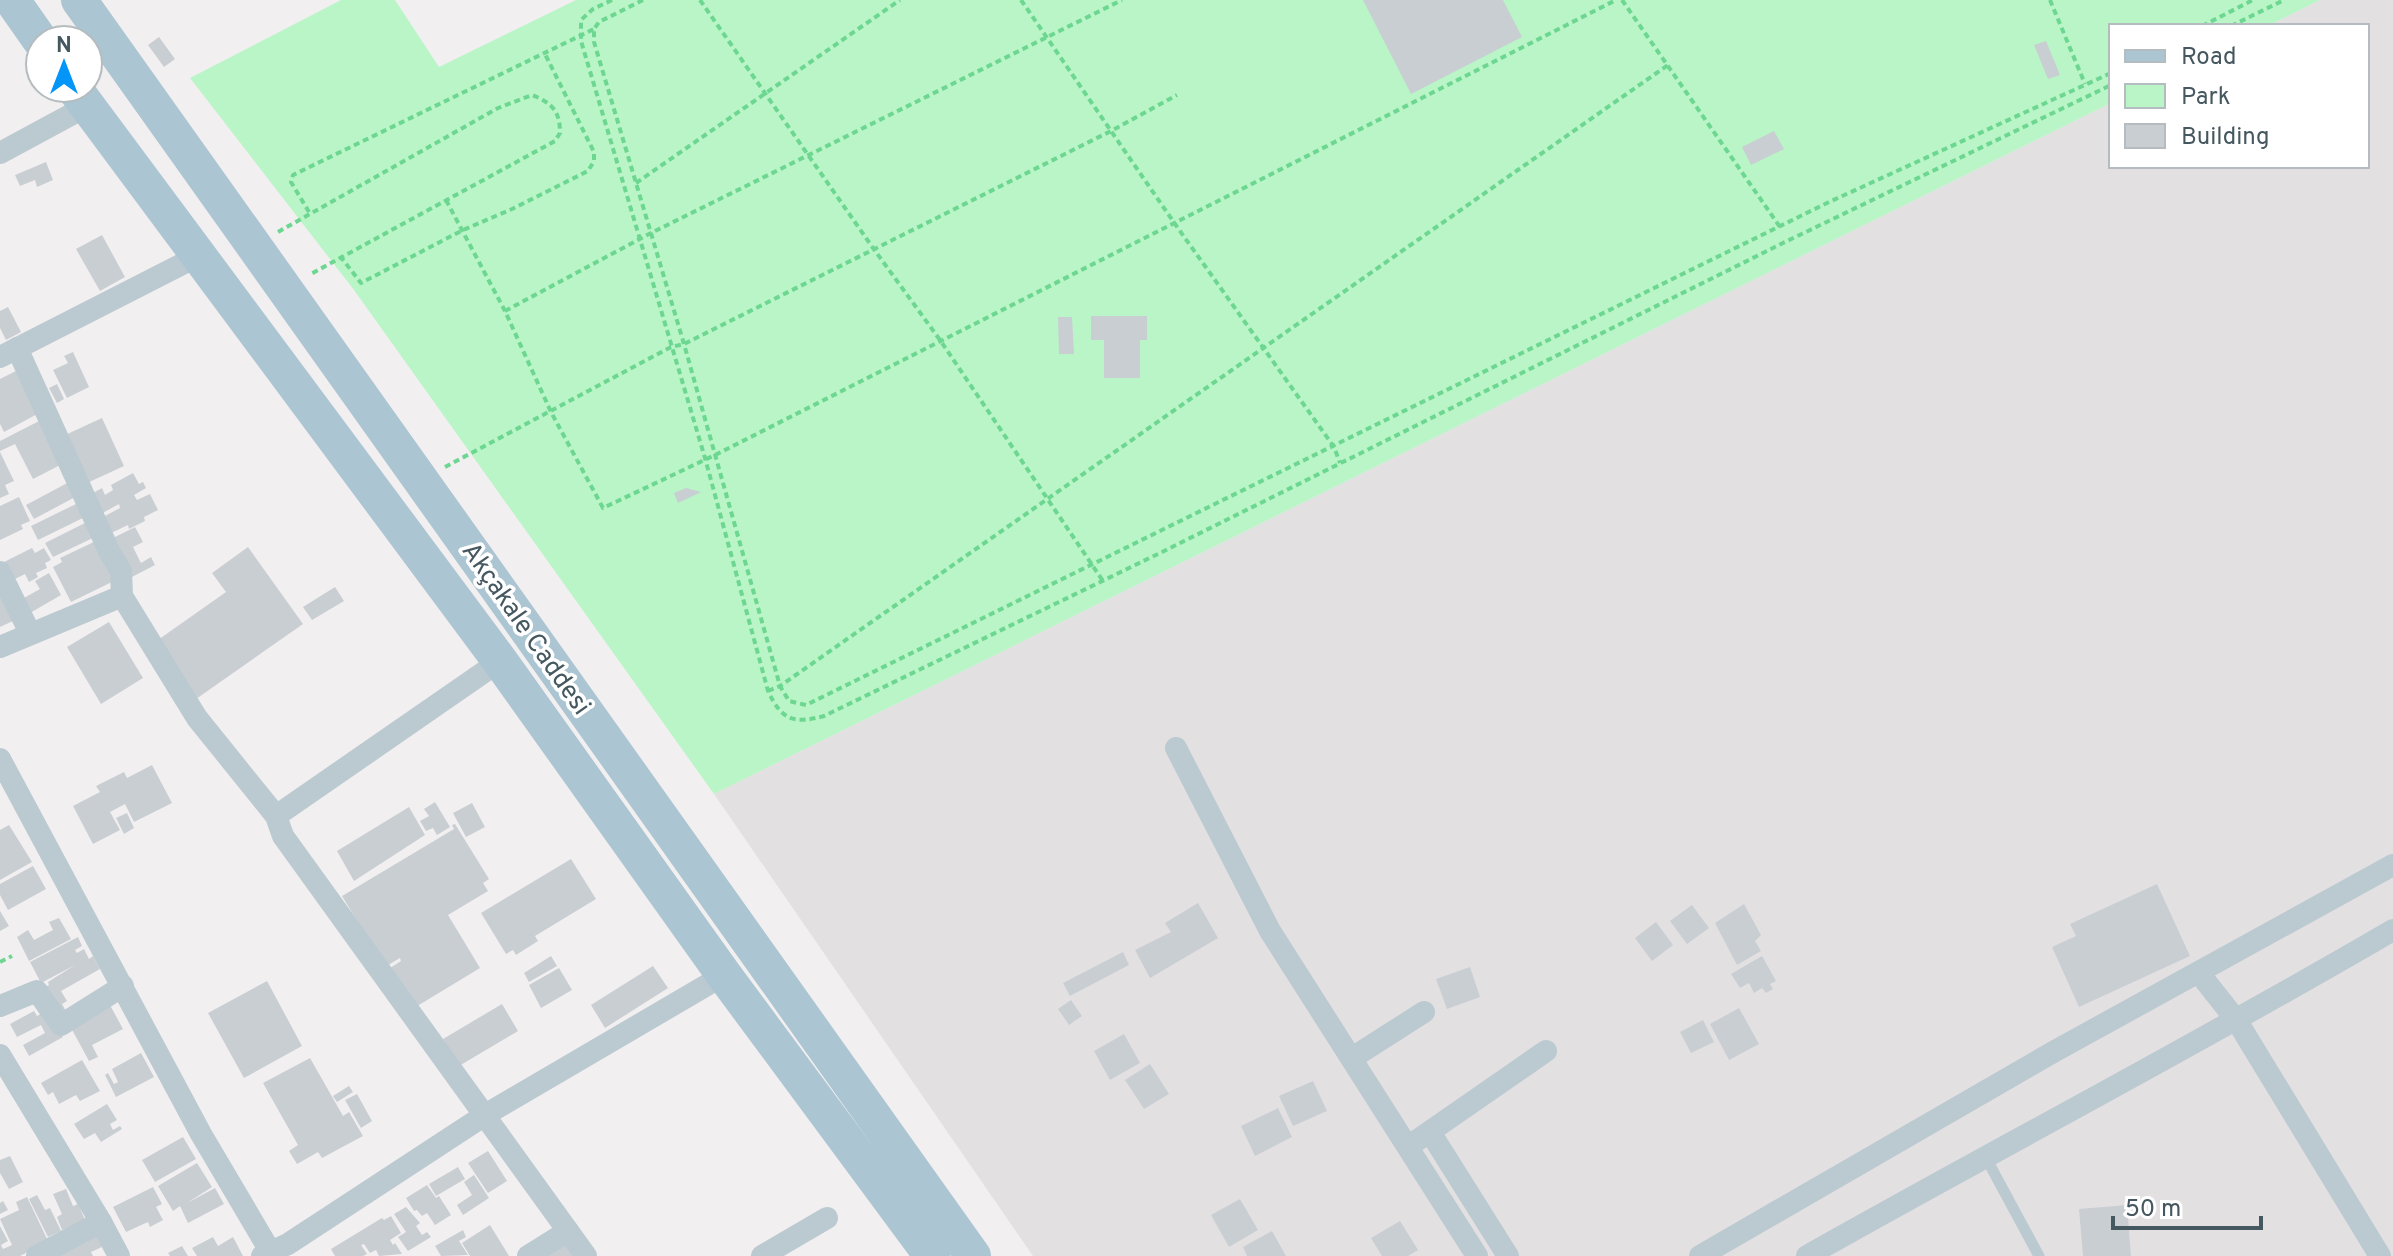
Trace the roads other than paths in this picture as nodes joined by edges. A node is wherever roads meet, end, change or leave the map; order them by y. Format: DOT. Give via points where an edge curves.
graph roads {
  1 [pos="12,0"];
  2 [pos="79,0"];
  3 [pos="29,24"];
  4 [pos="70,104"];
  5 [pos="85,104"];
  6 [pos="0,153"];
  7 [pos="198,256"];
  8 [pos="8,353"];
  9 [pos="0,572"];
  10 [pos="122,596"];
  11 [pos="30,633"];
  12 [pos="0,647"];
  13 [pos="500,661"];
  14 [pos="1176,748"];
  15 [pos="0,759"];
  16 [pos="276,816"];
  17 [pos="2393,865"];
  18 [pos="2393,930"];
  19 [pos="2199,973"];
  20 [pos="724,975"];
  21 [pos="123,986"];
  22 [pos="0,1006"];
  23 [pos="1424,1012"];
  24 [pos="2237,1021"];
  25 [pos="1546,1051"];
  26 [pos="0,1055"];
  27 [pos="1352,1058"];
  28 [pos="485,1115"];
  29 [pos="1430,1132"];
  30 [pos="1409,1146"];
  31 [pos="1984,1156"];
  32 [pos="827,1218"];
  33 [pos="101,1222"];
  34 [pos="568,1231"];
  35 [pos="266,1254"];
  36 [pos="37,1256"];
  37 [pos="119,1256"];
  38 [pos="528,1256"];
  39 [pos="586,1256"];
  40 [pos="762,1256"];
  41 [pos="932,1256"];
  42 [pos="973,1256"];
  43 [pos="1477,1256"];
  44 [pos="1508,1256"];
  45 [pos="1700,1256"];
  46 [pos="1807,1256"];
  47 [pos="2039,1256"];
  48 [pos="2380,1256"];
  1 -- 3 [label="main road"];
  2 -- 42 [label="main road, Akçakale Caddesi"];
  4 -- 6 [label="street"];
  5 -- 7 [label="main road, Akçakale Caddesi"];
  7 -- 8 [label="street"];
  7 -- 13 [label="main road, Akçakale Caddesi"];
  8 -- 10 [label="street" via="121,571"];
  9 -- 11 [label="street"];
  10 -- 11 [label="street"];
  10 -- 16 [label="street" via="197,718"];
  11 -- 12 [label="street"];
  13 -- 16 [label="street"];
  13 -- 20 [label="main road, Akçakale Caddesi"];
  14 -- 27 [label="street" via="1270,931"];
  15 -- 21 [label="street"];
  16 -- 28 [label="street" via="283,836"];
  17 -- 19 [label="street"];
  18 -- 24 [label="street"];
  19 -- 24 [label="street"];
  19 -- 45 [label="street"];
  20 -- 28 [label="street"];
  20 -- 41 [label="main road, Akçakale Caddesi"];
  21 -- 22 [label="street" via="61,1025 37,991"];
  21 -- 35 [label="street"];
  23 -- 27 [label="street"];
  24 -- 31 [label="street"];
  24 -- 48 [label="street"];
  25 -- 29 [label="street"];
  26 -- 33 [label="street"];
  27 -- 30 [label="street"];
  28 -- 34 [label="street"];
  28 -- 35 [label="street"];
  29 -- 30 [label="street"];
  29 -- 44 [label="street"];
  30 -- 43 [label="street"];
  31 -- 46 [label="street"];
  31 -- 47 [label="lane"];
  32 -- 40 [label="street"];
  33 -- 36 [label="street"];
  33 -- 37 [label="street"];
  34 -- 38 [label="street"];
  34 -- 39 [label="street"];
}
